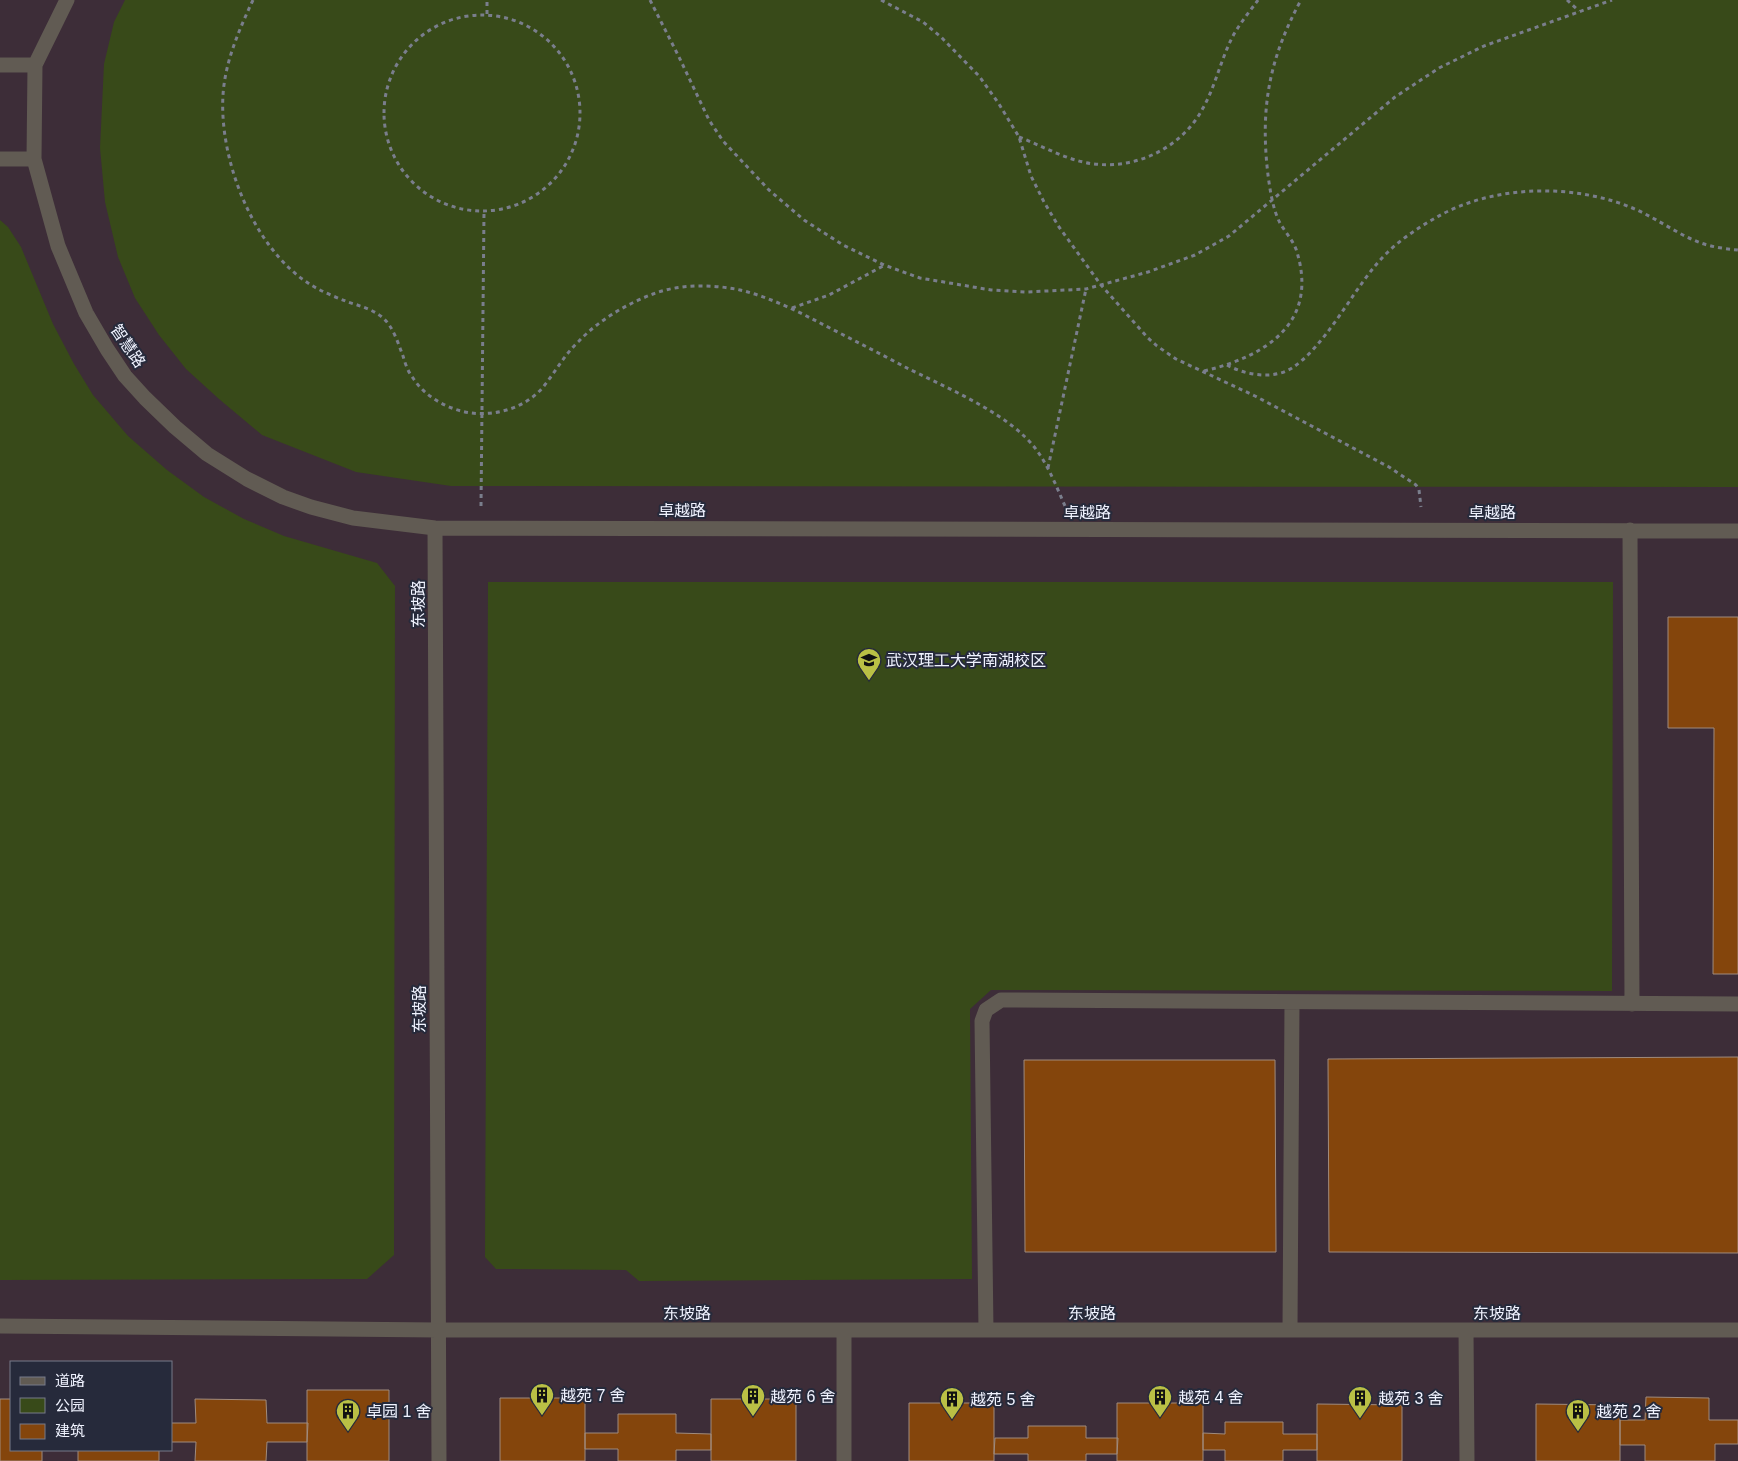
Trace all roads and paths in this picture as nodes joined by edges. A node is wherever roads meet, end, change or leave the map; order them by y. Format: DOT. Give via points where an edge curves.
graph roads {
  1 [pos="67,0"];
  2 [pos="253,0"];
  3 [pos="487,0"];
  4 [pos="650,0"];
  5 [pos="881,0"];
  6 [pos="1258,0"];
  7 [pos="1301,0"];
  8 [pos="1567,0"];
  9 [pos="1612,0"];
  10 [pos="1579,11"];
  11 [pos="487,14"];
  12 [pos="0,65"];
  13 [pos="35,65"];
  14 [pos="1019,137"];
  15 [pos="0,159"];
  16 [pos="34,159"];
  17 [pos="1273,199"];
  18 [pos="484,212"];
  19 [pos="1738,250"];
  20 [pos="884,265"];
  21 [pos="1101,285"];
  22 [pos="1086,289"];
  23 [pos="792,308"];
  24 [pos="1227,365"];
  25 [pos="1203,372"];
  26 [pos="482,413"];
  27 [pos="1048,468"];
  28 [pos="481,527"];
  29 [pos="435,528"];
  30 [pos="1076,529"];
  31 [pos="1423,530"];
  32 [pos="1630,530"];
  33 [pos="1738,530"];
  34 [pos="1292,1002"];
  35 [pos="1632,1004"];
  36 [pos="1738,1004"];
  37 [pos="0,1326"];
  38 [pos="438,1330"];
  39 [pos="844,1330"];
  40 [pos="986,1330"];
  41 [pos="1290,1330"];
  42 [pos="1466,1330"];
  43 [pos="1738,1330"];
  44 [pos="439,1461"];
  45 [pos="844,1461"];
  46 [pos="1467,1461"];
  1 -- 13 [label="street, 智慧路"];
  2 -- 26 [label="path" via="232,52 223,95 227,146 244,201 272,248 307,283 384,318 395,335 411,377 423,390 455,409"];
  3 -- 11 [label="path"];
  4 -- 20 [label="path" via="708,120 722,141 769,190 804,220 843,245"];
  5 -- 14 [label="path" via="942,37 979,76"];
  6 -- 14 [label="path" via="1234,35 1203,109 1184,133 1157,153 1116,164 1085,162"];
  7 -- 17 [label="path" via="1274,61 1267,93 1266,150"];
  8 -- 10 [label="path"];
  9 -- 10 [label="path"];
  10 -- 17 [label="path" via="1484,46 1439,68 1395,97"];
  11 -- 18 [label="path" via="528,26 561,54 574,79 580,114 578,136 559,174 526,201 506,209"];
  11 -- 18 [label="path" via="464,15 442,22 412,43 394,67 386,89 383,112 385,134 393,155 405,175 421,191 440,203"];
  12 -- 13 [label="street"];
  13 -- 16 [label="street, 智慧路"];
  14 -- 21 [label="path" via="1031,176 1044,202"];
  15 -- 16 [label="street"];
  16 -- 29 [label="street, 智慧路" via="58,246 86,313 125,376 175,427 207,454 283,498 353,518"];
  17 -- 21 [label="path" via="1229,236 1195,256"];
  17 -- 24 [label="path" via="1280,224 1292,241 1299,260 1302,293 1297,310 1269,344"];
  18 -- 26 [label="path"];
  19 -- 24 [label="path" via="1701,243 1639,211 1597,196 1517,192 1476,199 1436,217 1390,249 1325,333 1291,368 1272,374 1253,374"];
  20 -- 22 [label="path" via="920,278 990,290"];
  20 -- 23 [label="path" via="829,295"];
  21 -- 22 [label="path"];
  21 -- 25 [label="path" via="1157,346"];
  22 -- 27 [label="path"];
  23 -- 26 [label="path" via="742,290 718,286 678,288 656,293 594,327 566,355 534,397 512,408"];
  23 -- 27 [label="path" via="984,408 1023,434"];
  24 -- 25 [label="path"];
  25 -- 31 [label="path" via="1389,466 1411,481 1418,490"];
  26 -- 28 [label="path"];
  27 -- 30 [label="path"];
  28 -- 29 [label="street, 卓越路"];
  28 -- 30 [label="street, 卓越路"];
  29 -- 38 [label="street, 东坡路"];
  30 -- 31 [label="street, 卓越路"];
  31 -- 32 [label="street, 卓越路"];
  32 -- 33 [label="street, 卓越路"];
  32 -- 35 [label="street"];
  34 -- 35 [label="street"];
  34 -- 40 [label="street" via="1010,999 1001,1000 986,1010 982,1021"];
  34 -- 41 [label="street"];
  35 -- 36 [label="street"];
  37 -- 38 [label="street"];
  38 -- 39 [label="street, 东坡路"];
  38 -- 44 [label="street"];
  39 -- 40 [label="street, 东坡路"];
  39 -- 45 [label="street"];
  40 -- 41 [label="street, 东坡路"];
  41 -- 42 [label="street, 东坡路"];
  42 -- 43 [label="street, 东坡路"];
  42 -- 46 [label="street"];
}
